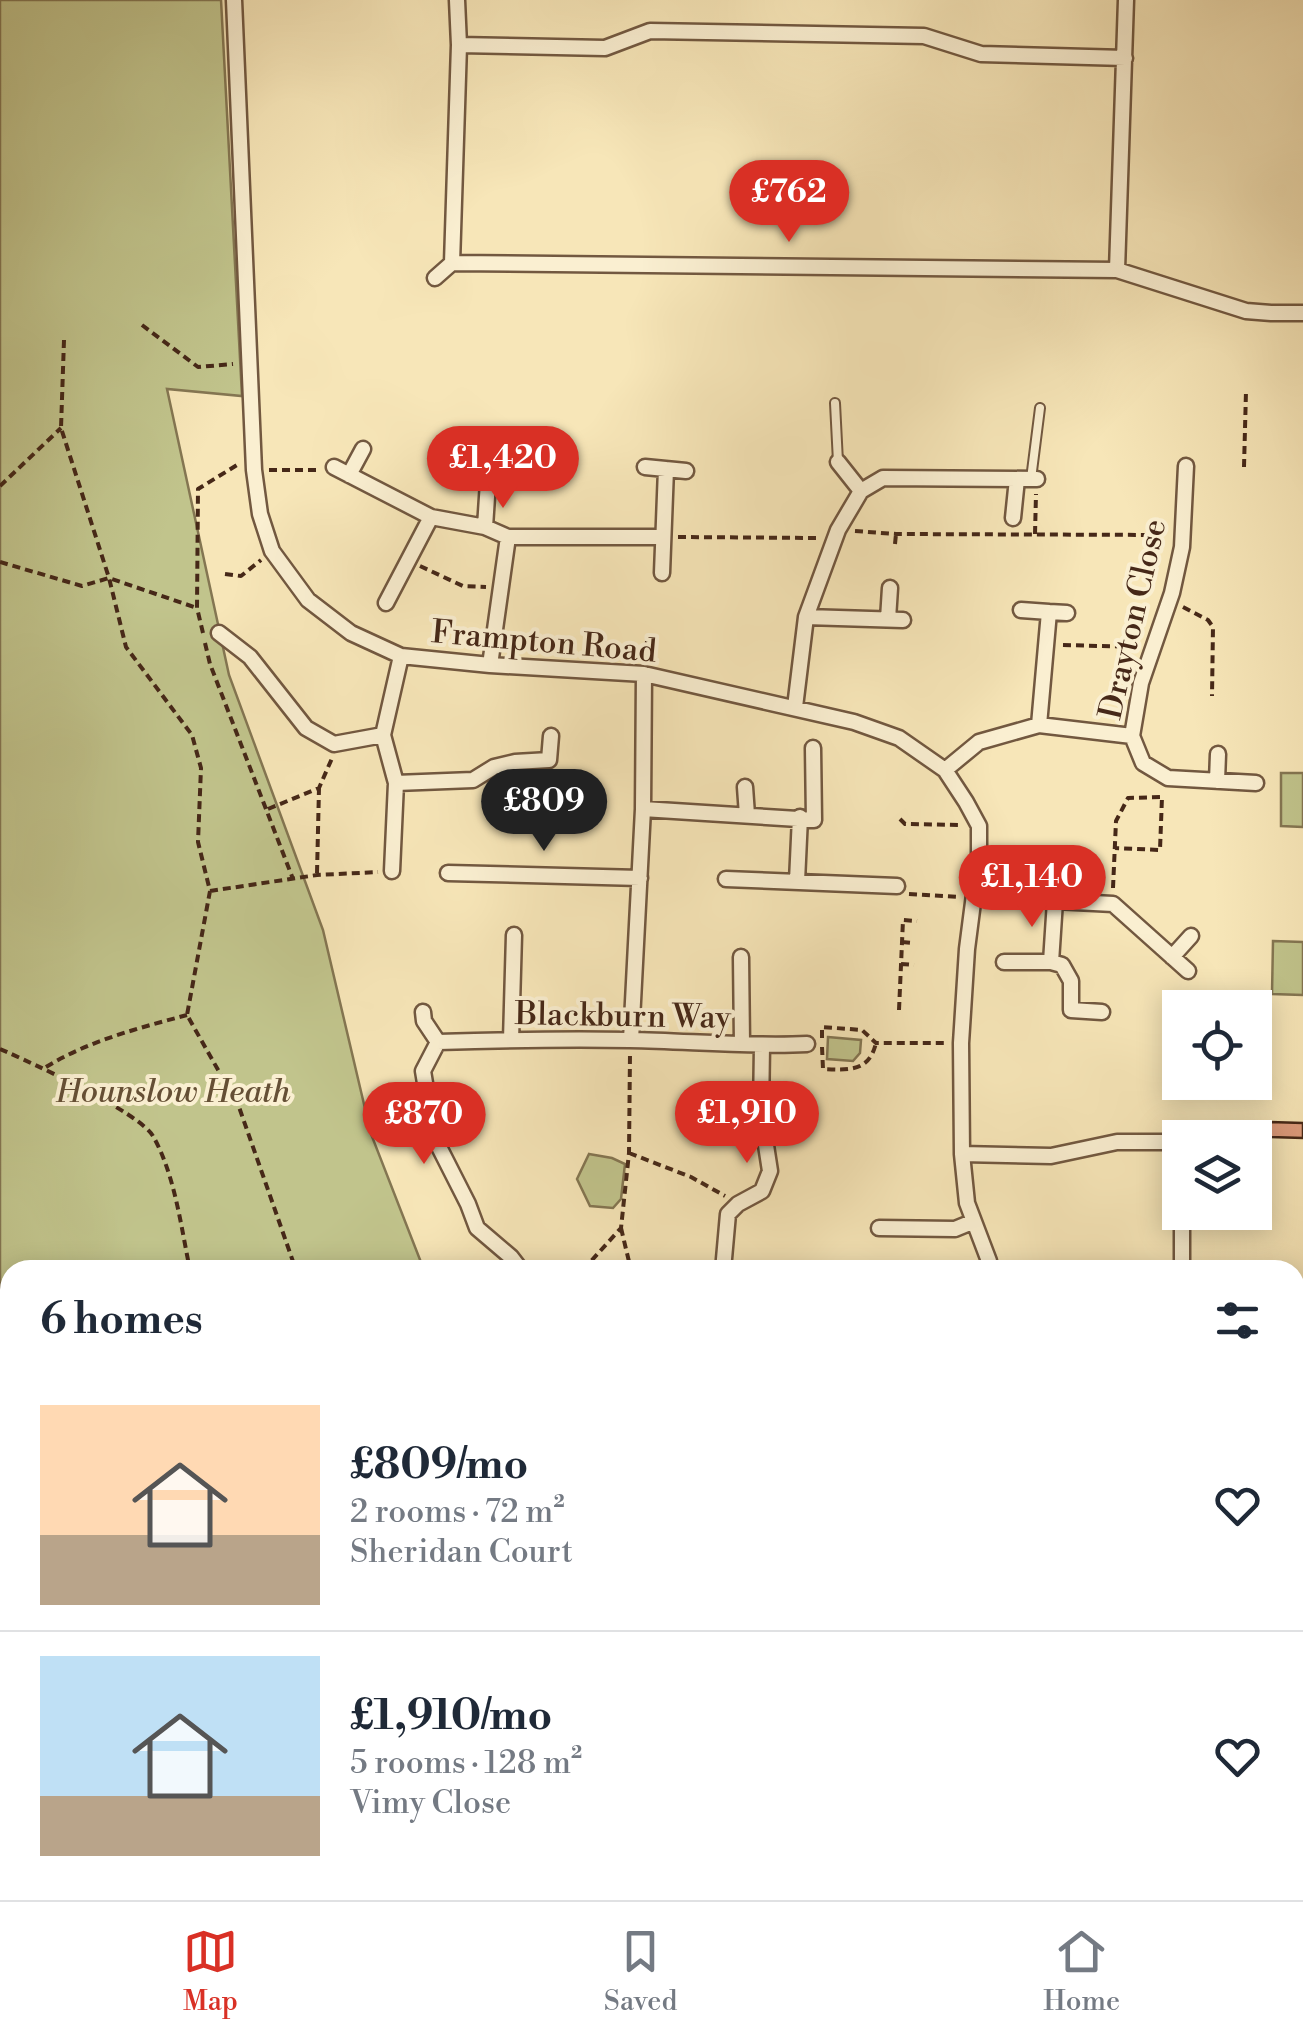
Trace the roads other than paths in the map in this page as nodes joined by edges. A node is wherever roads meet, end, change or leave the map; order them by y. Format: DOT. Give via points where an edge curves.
graph roads {
  1 [pos="234,0"];
  2 [pos="458,0"];
  3 [pos="1126,0"];
  4 [pos="459,45"];
  5 [pos="1125,58"];
  6 [pos="452,263"];
  7 [pos="1117,270"];
  8 [pos="436,278"];
  9 [pos="1303,313"];
  10 [pos="835,403"];
  11 [pos="1040,408"];
  12 [pos="491,436"];
  13 [pos="362,449"];
  14 [pos="838,462"];
  15 [pos="1186,466"];
  16 [pos="334,467"];
  17 [pos="645,467"];
  18 [pos="666,469"];
  19 [pos="686,471"];
  20 [pos="349,474"];
  21 [pos="1027,479"];
  22 [pos="861,490"];
  23 [pos="431,517"];
  24 [pos="1013,518"];
  25 [pos="484,527"];
  26 [pos="508,537"];
  27 [pos="663,537"];
  28 [pos="662,573"];
  29 [pos="890,588"];
  30 [pos="386,602"];
  31 [pos="1021,610"];
  32 [pos="1049,612"];
  33 [pos="1067,613"];
  34 [pos="806,617"];
  35 [pos="219,633"];
  36 [pos="401,656"];
  37 [pos="490,665"];
  38 [pos="644,674"];
  39 [pos="794,707"];
  40 [pos="1040,725"];
  41 [pos="383,735"];
  42 [pos="551,736"];
  43 [pos="1132,736"];
  44 [pos="813,748"];
  45 [pos="1218,754"];
  46 [pos="945,770"];
  47 [pos="1218,781"];
  48 [pos="396,783"];
  49 [pos="1256,783"];
  50 [pos="745,787"];
  51 [pos="643,808"];
  52 [pos="747,816"];
  53 [pos="800,817"];
  54 [pos="392,871"];
  55 [pos="448,872"];
  56 [pos="640,878"];
  57 [pos="726,879"];
  58 [pos="797,881"];
  59 [pos="897,886"];
  60 [pos="975,897"];
  61 [pos="1056,901"];
  62 [pos="514,935"];
  63 [pos="1191,936"];
  64 [pos="741,956"];
  65 [pos="1172,956"];
  66 [pos="1004,962"];
  67 [pos="1052,962"];
  68 [pos="1188,971"];
  69 [pos="422,1012"];
  70 [pos="1102,1012"];
  71 [pos="511,1040"];
  72 [pos="630,1040"];
  73 [pos="438,1042"];
  74 [pos="742,1043"];
  75 [pos="807,1044"];
  76 [pos="762,1046"];
  77 [pos="1162,1142"];
  78 [pos="962,1154"];
  79 [pos="972,1222"];
  80 [pos="879,1228"];
  81 [pos="1182,1230"];
  82 [pos="512,1260"];
  83 [pos="723,1260"];
  84 [pos="989,1260"];
  85 [pos="1182,1260"];
  1 -- 36 [label="street, Frampton Road" via="260,514 272,551 308,600 352,633"];
  2 -- 4 [label="street"];
  3 -- 5 [label="street"];
  4 -- 5 [label="street" via="606,48 650,31 924,36 981,54"];
  4 -- 6 [label="street"];
  5 -- 7 [label="street"];
  6 -- 7 [label="street"];
  6 -- 8 [label="street"];
  7 -- 9 [label="street" via="1246,311"];
  10 -- 14 [label="lane"];
  11 -- 21 [label="lane"];
  12 -- 25 [label="street"];
  13 -- 20 [label="street"];
  14 -- 22 [label="street"];
  15 -- 43 [label="street, Drayton Close" via="1184,535"];
  16 -- 20 [label="street"];
  17 -- 18 [label="street"];
  18 -- 19 [label="street"];
  18 -- 27 [label="street"];
  20 -- 23 [label="street"];
  21 -- 22 [label="street" via="883,478"];
  21 -- 24 [label="street"];
  22 -- 34 [label="street" via="838,530"];
  23 -- 25 [label="street"];
  23 -- 30 [label="street"];
  25 -- 26 [label="street"];
  26 -- 27 [label="street"];
  26 -- 37 [label="street"];
  27 -- 28 [label="street"];
  29 -- 34 [label="street" via="896,620"];
  31 -- 32 [label="street"];
  32 -- 33 [label="street"];
  32 -- 40 [label="street"];
  34 -- 39 [label="street"];
  35 -- 41 [label="street" via="250,657 306,728 334,744"];
  36 -- 37 [label="street, Frampton Road"];
  36 -- 41 [label="street"];
  37 -- 38 [label="street, Frampton Road"];
  38 -- 39 [label="street, Frampton Road"];
  38 -- 51 [label="street"];
  39 -- 46 [label="street, Frampton Road" via="900,738"];
  40 -- 43 [label="street"];
  40 -- 46 [label="street" via="979,742"];
  41 -- 48 [label="street"];
  42 -- 48 [label="street" via="549,760 494,767 473,780"];
  43 -- 47 [label="street, Drayton Close" via="1143,762 1168,778"];
  44 -- 53 [label="street" via="814,820"];
  45 -- 47 [label="street"];
  46 -- 60 [label="street, Frampton Road" via="979,826"];
  47 -- 49 [label="street, Drayton Close"];
  48 -- 54 [label="street"];
  50 -- 52 [label="street"];
  51 -- 52 [label="street"];
  51 -- 56 [label="street"];
  52 -- 53 [label="street"];
  53 -- 58 [label="street"];
  55 -- 56 [label="street"];
  56 -- 72 [label="street"];
  57 -- 58 [label="street"];
  58 -- 59 [label="street"];
  60 -- 61 [label="street"];
  60 -- 78 [label="street" via="961,1043"];
  61 -- 65 [label="street" via="1113,904"];
  61 -- 67 [label="street"];
  62 -- 71 [label="street"];
  63 -- 65 [label="street"];
  64 -- 74 [label="street"];
  65 -- 68 [label="street"];
  66 -- 67 [label="street"];
  67 -- 70 [label="street" via="1062,965 1071,982 1071,1010"];
  69 -- 73 [label="street"];
  71 -- 72 [label="street, Blackburn Way"];
  71 -- 73 [label="street, Blackburn Way"];
  72 -- 74 [label="street, Blackburn Way"];
  73 -- 82 [label="street" via="423,1071 434,1137 477,1228"];
  74 -- 76 [label="street, Blackburn Way"];
  75 -- 76 [label="street, Blackburn Way"];
  76 -- 83 [label="street" via="761,1113 770,1171 762,1191 728,1214"];
  77 -- 78 [label="street" via="1117,1142 1051,1156"];
  78 -- 79 [label="street"];
  79 -- 80 [label="street"];
  79 -- 84 [label="street"];
  81 -- 85 [label="street"];
}
